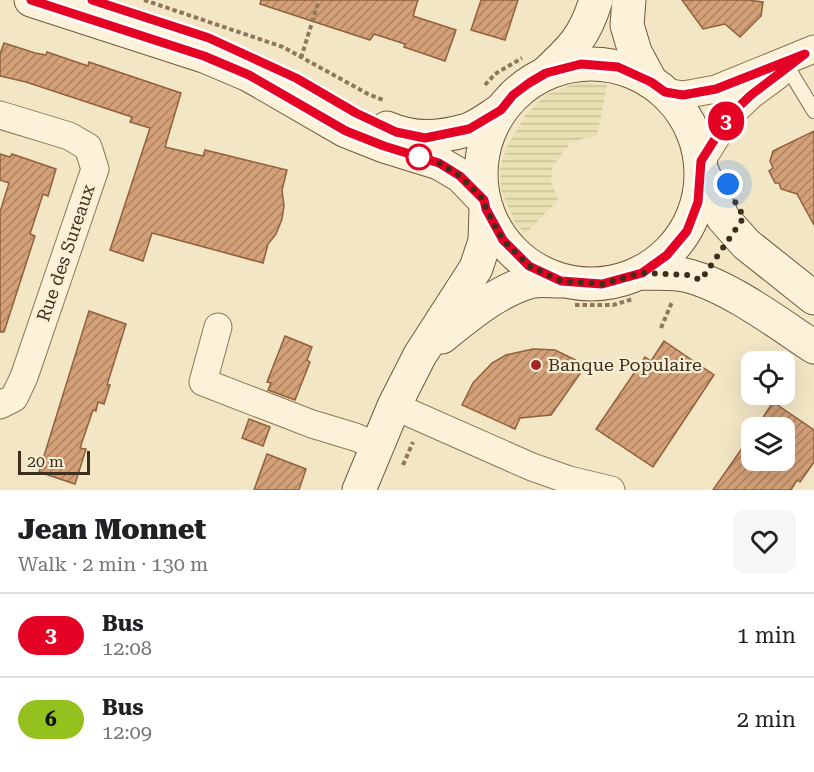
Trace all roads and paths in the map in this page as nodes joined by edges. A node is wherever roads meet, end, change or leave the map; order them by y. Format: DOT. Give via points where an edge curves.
graph roads {
  1 [pos="31,0"];
  2 [pos="92,0"];
  3 [pos="144,0"];
  4 [pos="319,0"];
  5 [pos="596,0"];
  6 [pos="629,0"];
  7 [pos="301,57"];
  8 [pos="802,57"];
  9 [pos="538,63"];
  10 [pos="658,87"];
  11 [pos="490,100"];
  12 [pos="387,102"];
  13 [pos="814,111"];
  14 [pos="0,115"];
  15 [pos="702,166"];
  16 [pos="485,204"];
  17 [pos="641,285"];
  18 [pos="688,287"];
  19 [pos="565,293"];
  20 [pos="814,298"];
  21 [pos="218,327"];
  22 [pos="661,328"];
  23 [pos="814,347"];
  24 [pos="420,355"];
  25 [pos="0,405"];
  26 [pos="394,406"];
  27 [pos="424,419"];
  28 [pos="378,446"];
  29 [pos="400,470"];
  30 [pos="359,490"];
  31 [pos="611,490"];
  1 -- 16 [label="main road" via="204,56 249,75 346,131 439,163 460,176"];
  2 -- 11 [label="main road" via="229,46 396,132 425,138 469,129"];
  3 -- 7 [label="path" via="283,47"];
  4 -- 7 [label="path"];
  5 -- 9 [label="main road" via="590,21 574,46"];
  6 -- 10 [label="main road" via="627,25 634,52"];
  7 -- 12 [label="path"];
  8 -- 10 [label="street" via="716,89 683,95"];
  8 -- 13 [label="lane"];
  8 -- 15 [label="street" via="730,115"];
  9 -- 10 [label="main road" via="618,67"];
  9 -- 11 [label="main road" via="521,89"];
  9 -- 11 [label="path" via="495,75"];
  10 -- 15 [label="main road" via="689,123"];
  11 -- 16 [label="main road" via="481,169"];
  14 -- 25 [label="street, Rue des Sureaux" via="69,136 88,147 95,169 24,377 14,398"];
  15 -- 17 [label="main road" via="698,202 687,231"];
  15 -- 20 [label="main road" via="723,218 746,244"];
  16 -- 19 [label="main road" via="503,240"];
  16 -- 24 [label="main road" via="485,241 476,268"];
  17 -- 18 [label="main road" via="687,275"];
  17 -- 19 [label="main road" via="602,284"];
  17 -- 19 [label="path" via="613,305 594,307"];
  18 -- 22 [label="path"];
  18 -- 23 [label="main road" via="712,284"];
  19 -- 24 [label="main road" via="531,282 506,292"];
  21 -- 28 [label="street" via="203,382"];
  24 -- 26 [label="main road"];
  26 -- 27 [label="street"];
  26 -- 28 [label="main road"];
  27 -- 29 [label="path"];
  27 -- 31 [label="street" via="542,470"];
  28 -- 30 [label="main road"];
}
